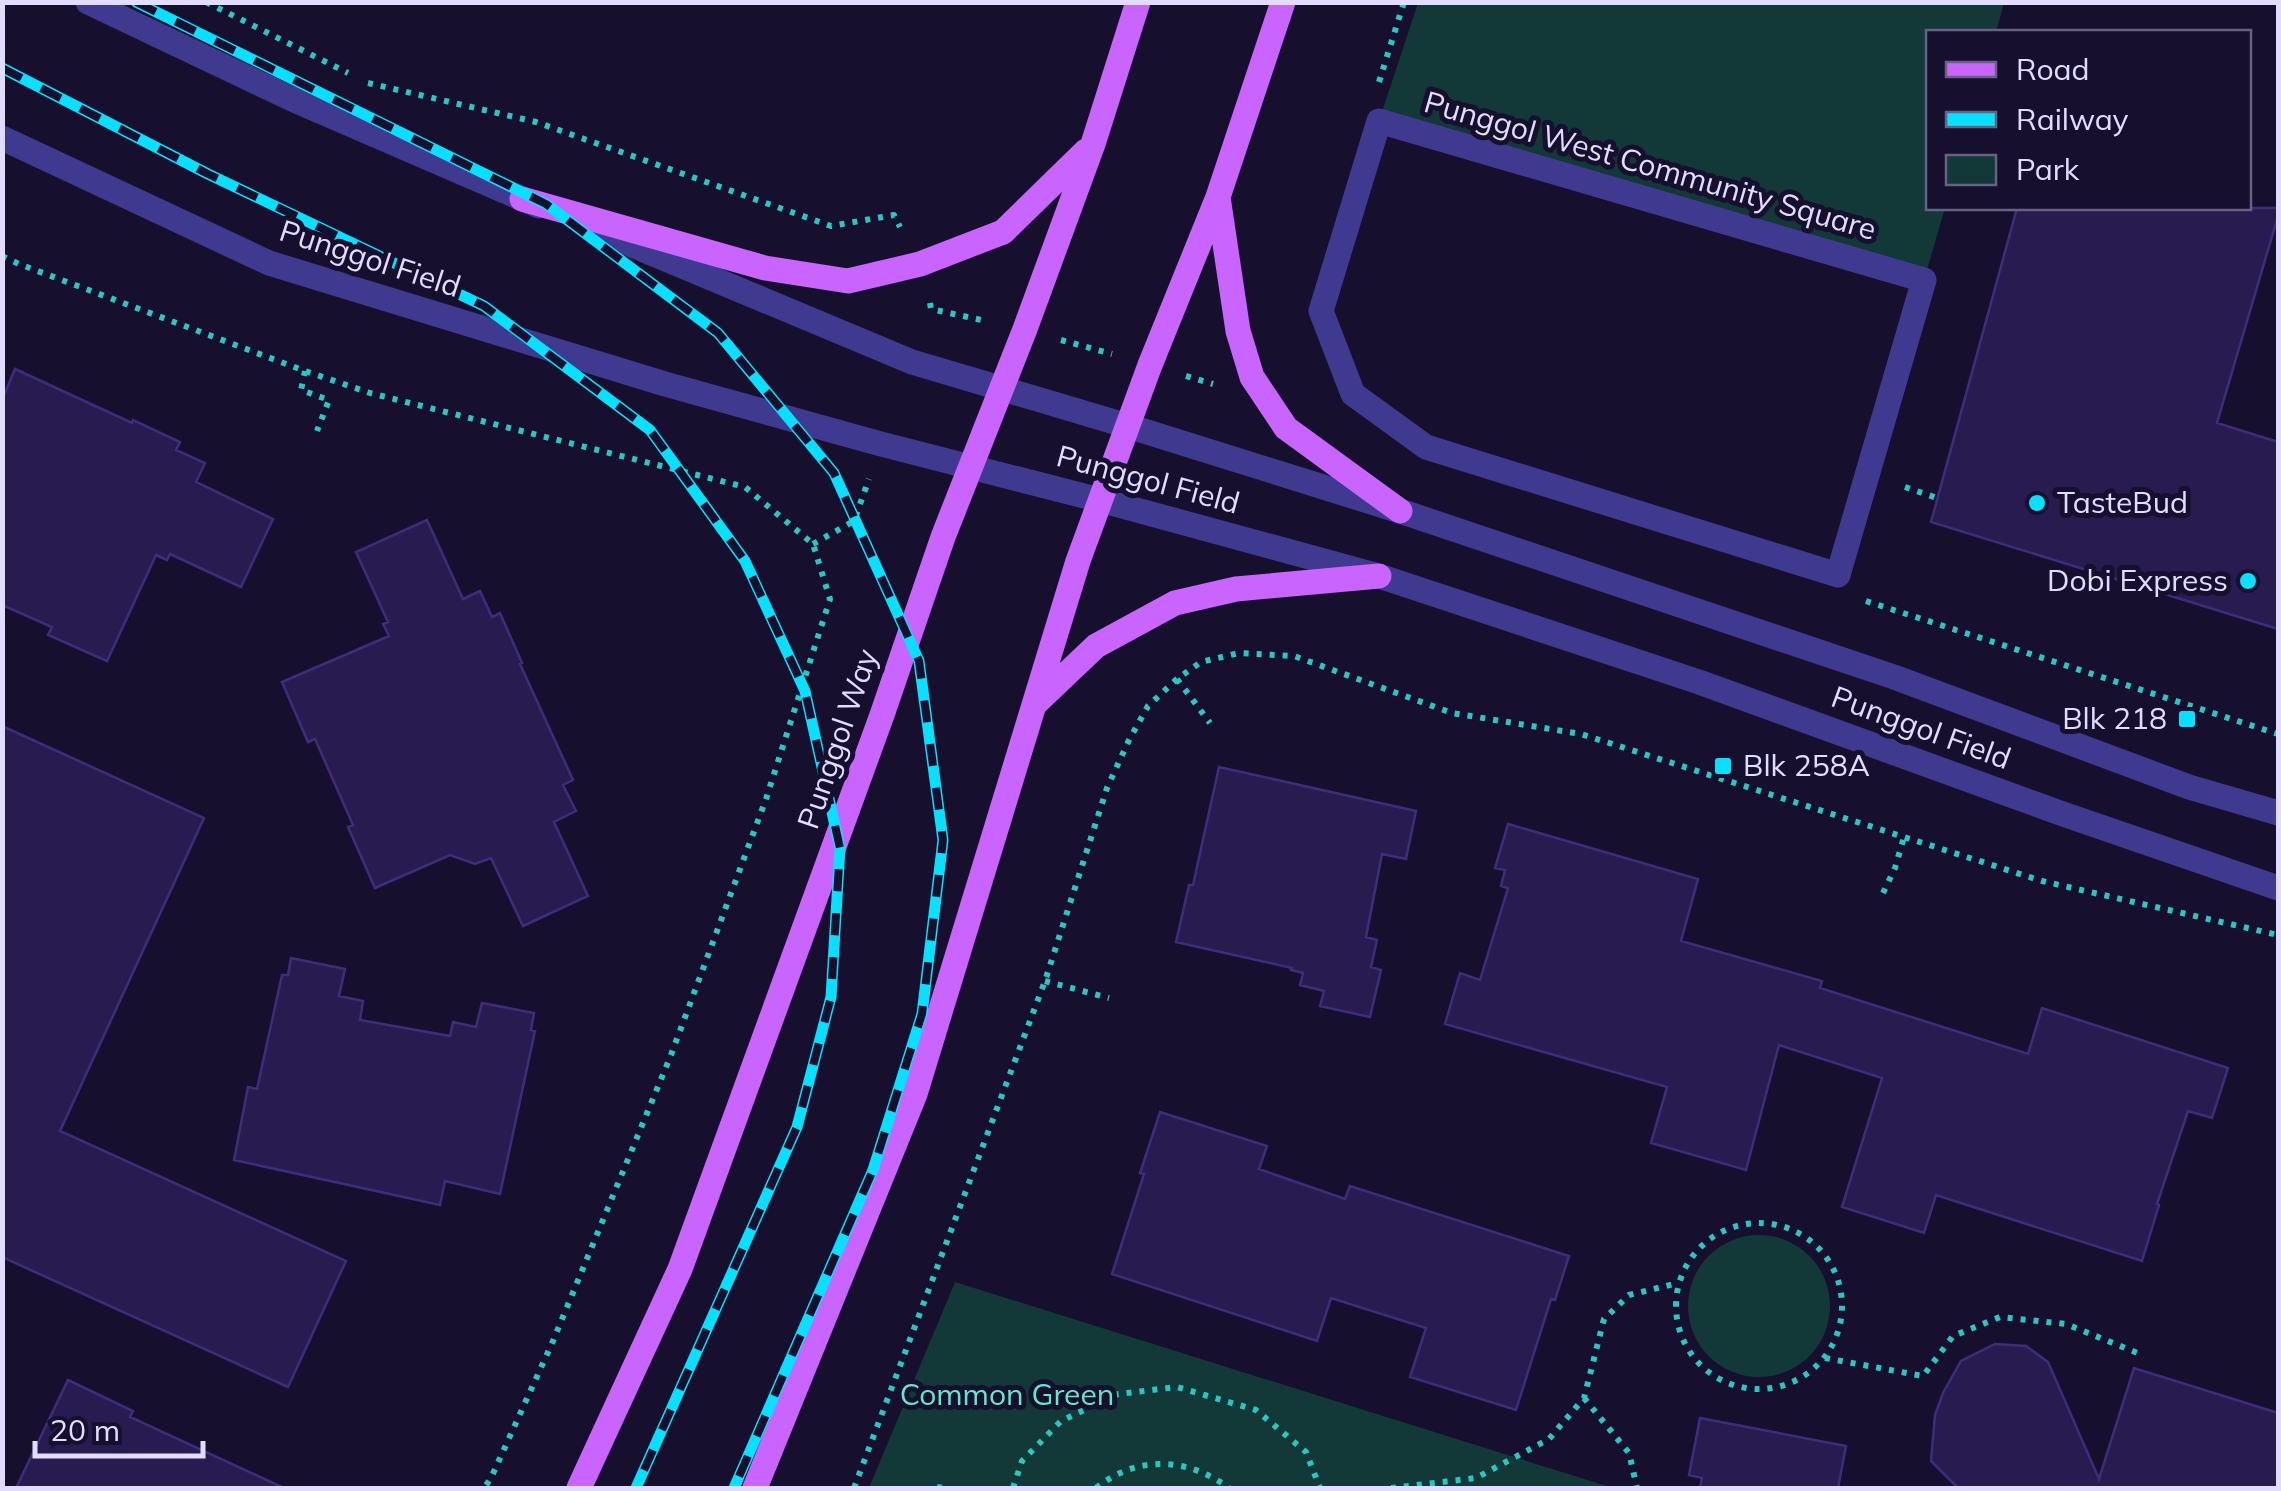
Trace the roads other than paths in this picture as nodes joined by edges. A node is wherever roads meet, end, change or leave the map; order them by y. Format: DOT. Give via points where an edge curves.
graph roads {
  1 [pos="88,2"];
  2 [pos="1138,2"];
  3 [pos="1282,2"];
  4 [pos="2,138"];
  5 [pos="1093,144"];
  6 [pos="1218,197"];
  7 [pos="522,199"];
  8 [pos="1001,388"];
  9 [pos="1128,426"];
  10 [pos="970,466"];
  11 [pos="1100,500"];
  12 [pos="1400,511"];
  13 [pos="1838,574"];
  14 [pos="1378,576"];
  15 [pos="1032,707"];
  16 [pos="2278,813"];
  17 [pos="2278,888"];
  18 [pos="579,1488"];
  19 [pos="755,1488"];
  1 -- 7 [label="street, Punggol Field"];
  2 -- 5 [label="main road, Punggol Way"];
  3 -- 6 [label="main road"];
  4 -- 10 [label="street, Punggol Field" via="269,263 665,384"];
  5 -- 7 [label="main road" via="1003,232 920,264 848,281 765,268"];
  5 -- 8 [label="main road, Punggol Way"];
  6 -- 9 [label="main road"];
  6 -- 12 [label="main road" via="1238,331 1252,377 1286,428"];
  7 -- 8 [label="street, Punggol Field" via="912,362"];
  8 -- 9 [label="street, Punggol Field"];
  8 -- 10 [label="main road, Punggol Way"];
  9 -- 11 [label="main road"];
  9 -- 12 [label="street, Punggol Field"];
  10 -- 11 [label="street, Punggol Field"];
  10 -- 18 [label="main road, Punggol Way" via="680,1269"];
  11 -- 14 [label="street, Punggol Field"];
  11 -- 15 [label="main road"];
  12 -- 16 [label="street, Punggol Field"];
  13 -- 13 [label="street, Punggol West Community Square" via="1924,280 1380,121 1320,312 1353,394 1426,447"];
  14 -- 15 [label="main road" via="1236,589 1175,603 1096,646"];
  14 -- 17 [label="street, Punggol Field"];
  15 -- 19 [label="main road" via="915,1094"];
}
